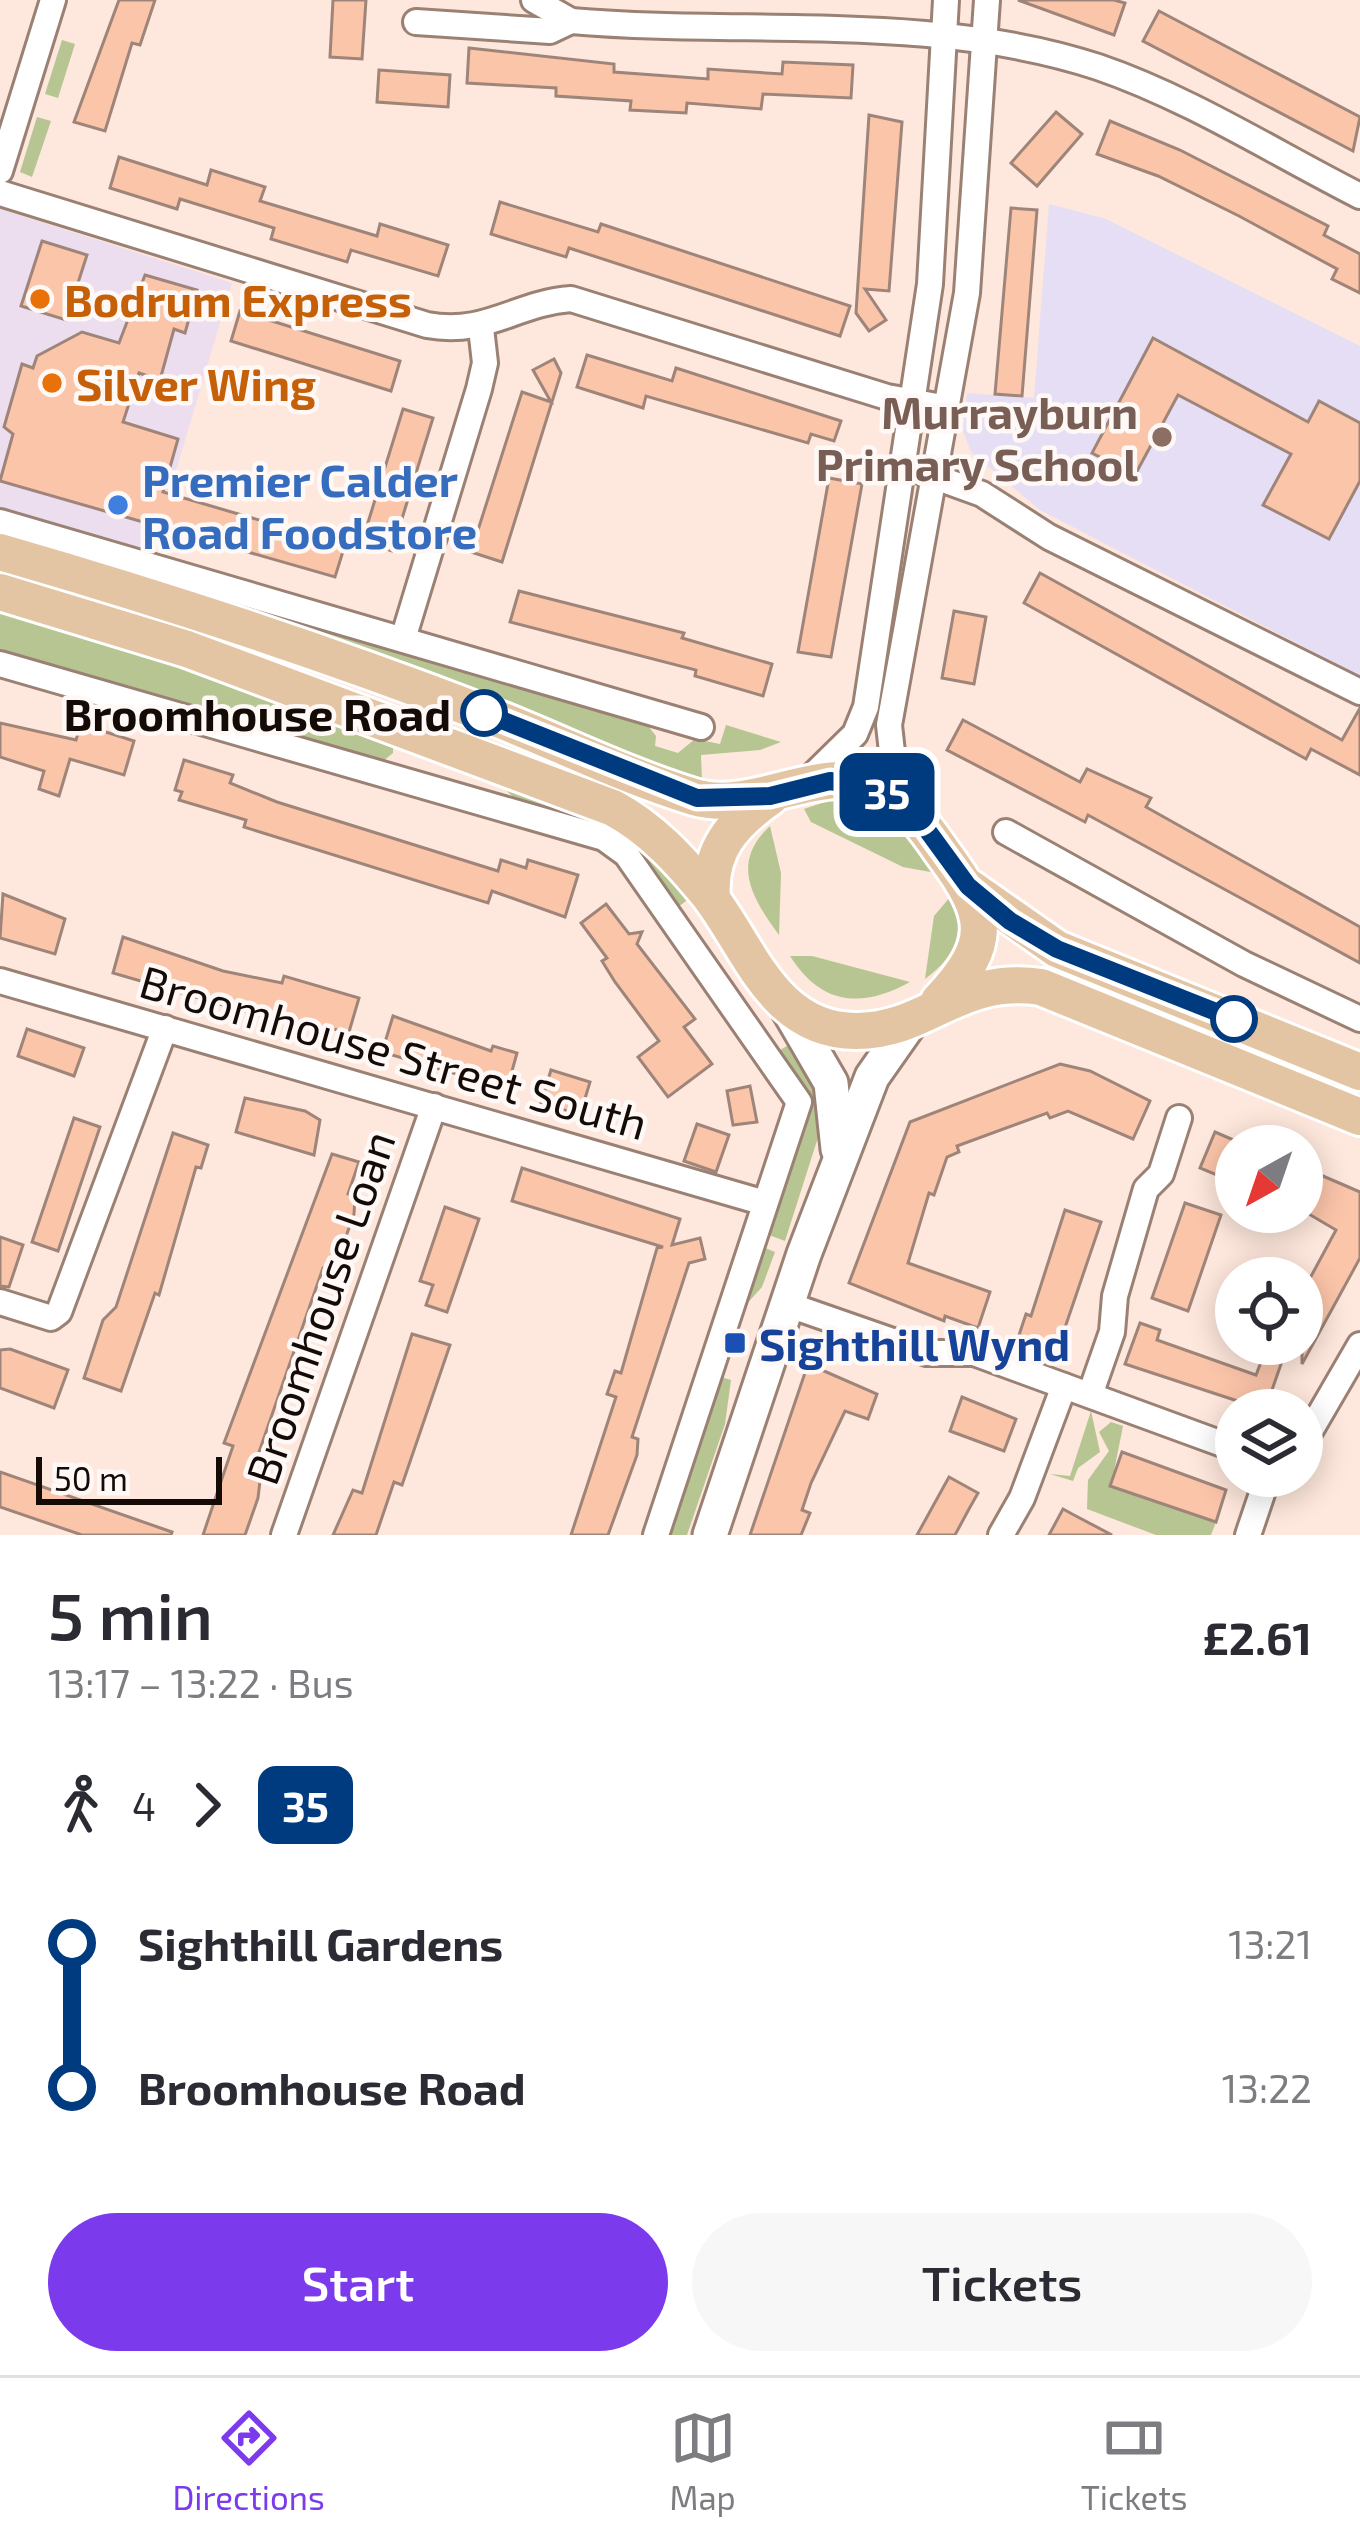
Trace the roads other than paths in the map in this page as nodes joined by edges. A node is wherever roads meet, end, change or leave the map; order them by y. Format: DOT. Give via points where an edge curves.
graph roads {
  1 [pos="53,0"];
  2 [pos="534,0"];
  3 [pos="946,0"];
  4 [pos="987,0"];
  5 [pos="572,21"];
  6 [pos="416,22"];
  7 [pos="944,38"];
  8 [pos="987,44"];
  9 [pos="0,171"];
  10 [pos="0,193"];
  11 [pos="1360,196"];
  12 [pos="932,249"];
  13 [pos="971,252"];
  14 [pos="481,328"];
  15 [pos="916,402"];
  16 [pos="948,408"];
  17 [pos="903,470"];
  18 [pos="936,476"];
  19 [pos="0,522"];
  20 [pos="0,553"];
  21 [pos="0,592"];
  22 [pos="403,639"];
  23 [pos="0,664"];
  24 [pos="1360,692"];
  25 [pos="701,727"];
  26 [pos="786,791"];
  27 [pos="914,812"];
  28 [pos="1006,832"];
  29 [pos="968,886"];
  30 [pos="712,898"];
  31 [pos="0,981"];
  32 [pos="788,1009"];
  33 [pos="922,1014"];
  34 [pos="1360,1019"];
  35 [pos="164,1028"];
  36 [pos="1360,1072"];
  37 [pos="434,1106"];
  38 [pos="1360,1117"];
  39 [pos="1179,1118"];
  40 [pos="839,1162"];
  41 [pos="765,1203"];
  42 [pos="0,1302"];
  43 [pos="789,1305"];
  44 [pos="1360,1345"];
  45 [pos="1064,1385"];
  46 [pos="1090,1395"];
  47 [pos="1323,1409"];
  48 [pos="1215,1441"];
  49 [pos="1261,1497"];
  50 [pos="284,1535"];
  51 [pos="656,1535"];
  52 [pos="710,1535"];
  53 [pos="1001,1535"];
  54 [pos="1248,1535"];
  1 -- 9 [label="street"];
  2 -- 5 [label="street"];
  3 -- 7 [label="street"];
  4 -- 8 [label="street"];
  5 -- 6 [label="street" via="550,32"];
  5 -- 7 [label="street"];
  7 -- 8 [label="street"];
  7 -- 12 [label="street"];
  8 -- 11 [label="street" via="1060,57 1148,87"];
  8 -- 13 [label="street"];
  10 -- 14 [label="street" via="427,326"];
  12 -- 13 [label="street"];
  12 -- 15 [label="street"];
  13 -- 16 [label="street"];
  14 -- 15 [label="street" via="571,299"];
  14 -- 22 [label="street" via="479,389"];
  15 -- 16 [label="street"];
  15 -- 17 [label="street"];
  16 -- 18 [label="street"];
  17 -- 18 [label="street"];
  17 -- 26 [label="street" via="866,707 855,734"];
  18 -- 24 [label="street"];
  18 -- 27 [label="street" via="889,725"];
  19 -- 22 [label="street"];
  20 -- 26 [label="main road" via="206,614 697,798"];
  21 -- 30 [label="main road" via="210,657 613,808 661,840"];
  22 -- 25 [label="street" via="672,729"];
  23 -- 41 [label="street" via="604,838 626,854 800,1102"];
  26 -- 27 [label="main road" via="851,780 885,790"];
  26 -- 30 [label="main road" via="733,823 717,851"];
  27 -- 29 [label="main road"];
  28 -- 34 [label="street" via="1060,876"];
  29 -- 33 [label="main road" via="981,918 978,947 967,971"];
  29 -- 36 [label="main road" via="1057,949"];
  30 -- 32 [label="main road"];
  31 -- 35 [label="street, Broomhouse Street South"];
  32 -- 33 [label="main road" via="858,1031"];
  32 -- 40 [label="main road" via="830,1083"];
  33 -- 38 [label="main road" via="1005,982 1041,987"];
  33 -- 40 [label="main road" via="872,1077"];
  35 -- 37 [label="street, Broomhouse Street South"];
  35 -- 42 [label="street" via="59,1312 51,1318"];
  37 -- 41 [label="street, Broomhouse Street South"];
  37 -- 50 [label="street, Broomhouse Loan"];
  39 -- 46 [label="street" via="1161,1174 1146,1189"];
  40 -- 43 [label="main road"];
  41 -- 51 [label="street"];
  43 -- 45 [label="street" via="927,1353 974,1353"];
  43 -- 52 [label="main road"];
  44 -- 47 [label="street"];
  45 -- 46 [label="street"];
  45 -- 53 [label="street"];
  46 -- 48 [label="street"];
  49 -- 54 [label="street"];
}
